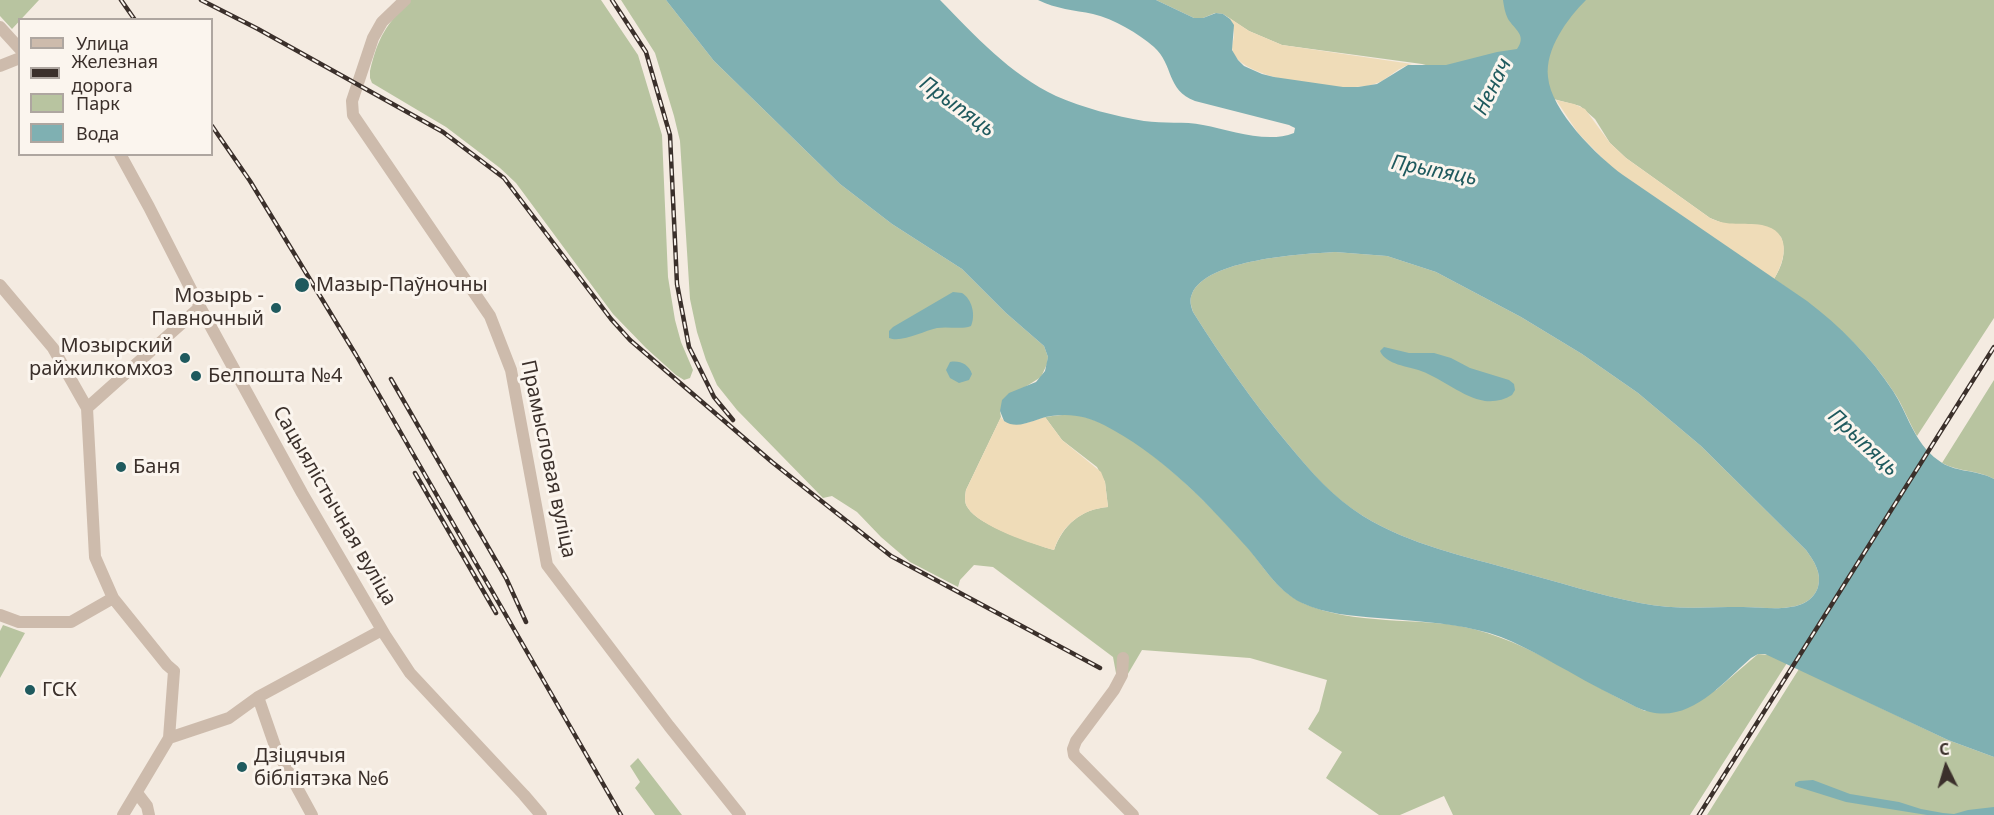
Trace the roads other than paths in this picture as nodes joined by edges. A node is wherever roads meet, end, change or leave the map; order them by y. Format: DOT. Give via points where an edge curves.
graph roads {
  1 [pos="405,0"];
  2 [pos="0,27"];
  3 [pos="18,47"];
  4 [pos="18,59"];
  5 [pos="0,66"];
  6 [pos="121,156"];
  7 [pos="0,285"];
  8 [pos="200,307"];
  9 [pos="87,408"];
  10 [pos="113,598"];
  11 [pos="0,615"];
  12 [pos="382,630"];
  13 [pos="1123,658"];
  14 [pos="258,696"];
  15 [pos="169,738"];
  16 [pos="137,793"];
  17 [pos="123,815"];
  18 [pos="148,815"];
  19 [pos="312,815"];
  20 [pos="541,815"];
  21 [pos="740,815"];
  22 [pos="1133,815"];
  1 -- 21 [label="street, Прамысловая вуліца" via="382,22 373,38 352,101 353,115 490,316 511,370 547,565"];
  2 -- 3 [label="street"];
  4 -- 5 [label="street"];
  6 -- 8 [label="street, Сацыялістычная вуліца"];
  7 -- 9 [label="street" via="53,348"];
  8 -- 9 [label="street"];
  8 -- 12 [label="street, Сацыялістычная вуліца"];
  9 -- 10 [label="street" via="95,557"];
  10 -- 11 [label="street" via="71,622 19,622"];
  10 -- 15 [label="street" via="174,671"];
  12 -- 14 [label="street"];
  12 -- 20 [label="street, Сацыялістычная вуліца" via="410,673"];
  13 -- 22 [label="street" via="1122,675 1114,690 1073,749 1074,755"];
  14 -- 15 [label="street" via="229,718"];
  14 -- 19 [label="street" via="276,748"];
  15 -- 16 [label="street"];
  16 -- 17 [label="street"];
  16 -- 18 [label="street" via="147,806"];
}
